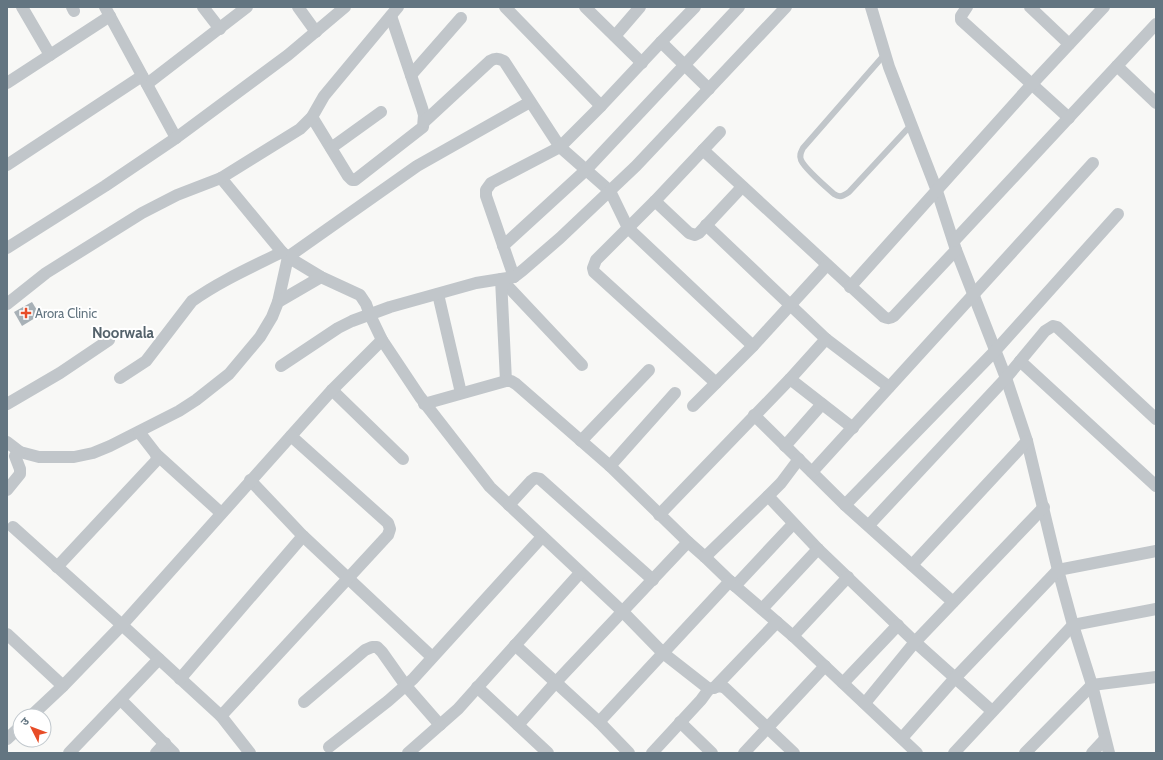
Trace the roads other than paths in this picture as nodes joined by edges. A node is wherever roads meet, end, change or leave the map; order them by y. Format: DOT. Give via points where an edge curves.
graph roads {
  1 [pos="22,7"];
  2 [pos="203,7"];
  3 [pos="247,7"];
  4 [pos="298,7"];
  5 [pos="345,7"];
  6 [pos="505,7"];
  7 [pos="585,7"];
  8 [pos="640,7"];
  9 [pos="695,7"];
  10 [pos="739,7"];
  11 [pos="786,7"];
  12 [pos="871,7"];
  13 [pos="967,7"];
  14 [pos="1030,7"];
  15 [pos="1104,7"];
  16 [pos="395,11"];
  17 [pos="108,12"];
  18 [pos="461,18"];
  19 [pos="1156,24"];
  20 [pos="220,29"];
  21 [pos="316,32"];
  22 [pos="615,36"];
  23 [pos="661,42"];
  24 [pos="1069,44"];
  25 [pos="885,54"];
  26 [pos="50,55"];
  27 [pos="642,63"];
  28 [pos="684,65"];
  29 [pos="1117,66"];
  30 [pos="411,75"];
  31 [pos="145,80"];
  32 [pos="8,81"];
  33 [pos="1032,84"];
  34 [pos="709,89"];
  35 [pos="530,102"];
  36 [pos="1156,103"];
  37 [pos="601,106"];
  38 [pos="381,112"];
  39 [pos="312,117"];
  40 [pos="1069,118"];
  41 [pos="424,122"];
  42 [pos="912,125"];
  43 [pos="720,132"];
  44 [pos="176,138"];
  45 [pos="560,147"];
  46 [pos="331,148"];
  47 [pos="703,150"];
  48 [pos="1093,163"];
  49 [pos="7,165"];
  50 [pos="586,170"];
  51 [pos="221,178"];
  52 [pos="742,187"];
  53 [pos="610,191"];
  54 [pos="937,191"];
  55 [pos="655,201"];
  56 [pos="1118,214"];
  57 [pos="706,225"];
  58 [pos="628,228"];
  59 [pos="503,246"];
  60 [pos="955,246"];
  61 [pos="7,248"];
  62 [pos="285,255"];
  63 [pos="827,265"];
  64 [pos="514,276"];
  65 [pos="321,277"];
  66 [pos="501,279"];
  67 [pos="850,287"];
  68 [pos="438,294"];
  69 [pos="973,294"];
  70 [pos="278,302"];
  71 [pos="7,304"];
  72 [pos="791,304"];
  73 [pos="370,315"];
  74 [pos="826,339"];
  75 [pos="109,340"];
  76 [pos="382,340"];
  77 [pos="753,346"];
  78 [pos="995,351"];
  79 [pos="1020,361"];
  80 [pos="582,365"];
  81 [pos="282,366"];
  82 [pos="649,370"];
  83 [pos="120,378"];
  84 [pos="1006,378"];
  85 [pos="790,379"];
  86 [pos="506,381"];
  87 [pos="716,383"];
  88 [pos="889,387"];
  89 [pos="332,390"];
  90 [pos="461,393"];
  91 [pos="675,393"];
  92 [pos="7,404"];
  93 [pos="424,404"];
  94 [pos="822,404"];
  95 [pos="693,406"];
  96 [pos="754,415"];
  97 [pos="1156,419"];
  98 [pos="853,428"];
  99 [pos="139,432"];
  100 [pos="291,436"];
  101 [pos="581,441"];
  102 [pos="1027,441"];
  103 [pos="7,442"];
  104 [pos="785,446"];
  105 [pos="156,454"];
  106 [pos="14,456"];
  107 [pos="799,459"];
  108 [pos="403,460"];
  109 [pos="610,466"];
  110 [pos="812,472"];
  111 [pos="250,480"];
  112 [pos="1156,486"];
  113 [pos="7,490"];
  114 [pos="768,496"];
  115 [pos="509,505"];
  116 [pos="845,505"];
  117 [pos="1044,507"];
  118 [pos="221,513"];
  119 [pos="659,514"];
  120 [pos="793,524"];
  121 [pos="869,525"];
  122 [pos="13,527"];
  123 [pos="303,536"];
  124 [pos="542,537"];
  125 [pos="688,542"];
  126 [pos="818,549"];
  127 [pos="1156,551"];
  128 [pos="705,557"];
  129 [pos="912,565"];
  130 [pos="58,567"];
  131 [pos="1058,570"];
  132 [pos="580,572"];
  133 [pos="848,577"];
  134 [pos="348,579"];
  135 [pos="653,580"];
  136 [pos="732,584"];
  137 [pos="953,602"];
  138 [pos="762,609"];
  139 [pos="1156,609"];
  140 [pos="623,612"];
  141 [pos="777,622"];
  142 [pos="122,624"];
  143 [pos="898,625"];
  144 [pos="1073,625"];
  145 [pos="7,634"];
  146 [pos="793,636"];
  147 [pos="915,642"];
  148 [pos="515,645"];
  149 [pos="663,653"];
  150 [pos="432,657"];
  151 [pos="159,659"];
  152 [pos="825,666"];
  153 [pos="1156,677"];
  154 [pos="955,678"];
  155 [pos="180,679"];
  156 [pos="556,682"];
  157 [pos="843,683"];
  158 [pos="1092,685"];
  159 [pos="63,686"];
  160 [pos="406,686"];
  161 [pos="477,687"];
  162 [pos="712,689"];
  163 [pos="121,700"];
  164 [pos="304,702"];
  165 [pos="865,703"];
  166 [pos="40,708"];
  167 [pos="992,711"];
  168 [pos="221,716"];
  169 [pos="599,722"];
  170 [pos="680,722"];
  171 [pos="440,725"];
  172 [pos="518,725"];
  173 [pos="768,728"];
  174 [pos="902,738"];
  175 [pos="1105,739"];
  176 [pos="165,743"];
  177 [pos="329,747"];
  178 [pos="69,753"];
  179 [pos="156,753"];
  180 [pos="174,753"];
  181 [pos="250,753"];
  182 [pos="408,753"];
  183 [pos="548,753"];
  184 [pos="629,753"];
  185 [pos="652,753"];
  186 [pos="712,753"];
  187 [pos="744,753"];
  188 [pos="794,753"];
  189 [pos="917,753"];
  190 [pos="954,753"];
  191 [pos="1025,753"];
  192 [pos="1092,753"];
  193 [pos="1109,753"];
  1 -- 26 [label="street"];
  2 -- 20 [label="street"];
  3 -- 20 [label="street"];
  4 -- 21 [label="street"];
  5 -- 21 [label="street"];
  6 -- 37 [label="street"];
  7 -- 22 [label="street"];
  8 -- 22 [label="street"];
  9 -- 23 [label="street"];
  10 -- 28 [label="street"];
  11 -- 34 [label="street"];
  12 -- 25 [label="street"];
  13 -- 33 [label="street" via="961,20"];
  14 -- 24 [label="street"];
  15 -- 24 [label="street"];
  16 -- 30 [label="street"];
  16 -- 39 [label="street" via="324,96"];
  17 -- 26 [label="street"];
  17 -- 31 [label="street"];
  18 -- 30 [label="street"];
  19 -- 29 [label="street"];
  20 -- 31 [label="street"];
  21 -- 44 [label="street"];
  22 -- 27 [label="street"];
  23 -- 27 [label="street"];
  23 -- 28 [label="street"];
  24 -- 33 [label="street"];
  25 -- 42 [label="street"];
  25 -- 42 [label="lane" via="803,148 800,159 834,194 838,197 843,196"];
  26 -- 32 [label="street"];
  27 -- 37 [label="street"];
  28 -- 34 [label="street"];
  28 -- 50 [label="street"];
  29 -- 36 [label="street"];
  29 -- 40 [label="street"];
  30 -- 41 [label="street"];
  31 -- 44 [label="street"];
  31 -- 49 [label="street"];
  33 -- 40 [label="street"];
  33 -- 54 [label="street"];
  34 -- 53 [label="street"];
  35 -- 41 [label="street" via="504,61 495,58"];
  35 -- 45 [label="street"];
  35 -- 62 [label="street" via="417,166"];
  37 -- 45 [label="street"];
  38 -- 46 [label="street"];
  39 -- 46 [label="street"];
  39 -- 51 [label="street" via="300,128"];
  40 -- 60 [label="street"];
  41 -- 46 [label="street" via="420,130 354,180 348,176"];
  42 -- 54 [label="street"];
  43 -- 47 [label="street"];
  44 -- 61 [label="street"];
  45 -- 50 [label="street"];
  45 -- 59 [label="street" via="492,183 486,190"];
  47 -- 52 [label="street"];
  47 -- 55 [label="street"];
  48 -- 69 [label="street"];
  50 -- 53 [label="street"];
  50 -- 59 [label="street"];
  51 -- 62 [label="street"];
  51 -- 71 [label="street" via="207,185 192,188 148,210 46,273"];
  52 -- 57 [label="street"];
  52 -- 63 [label="street"];
  53 -- 58 [label="street"];
  53 -- 64 [label="street" via="560,238"];
  54 -- 60 [label="street"];
  54 -- 67 [label="street"];
  55 -- 57 [label="street" via="692,235 699,233"];
  55 -- 58 [label="street"];
  56 -- 78 [label="street"];
  57 -- 72 [label="street"];
  58 -- 77 [label="street"];
  58 -- 87 [label="street" via="596,260 593,264 594,272"];
  59 -- 64 [label="street"];
  60 -- 67 [label="street" via="891,318 884,317"];
  60 -- 69 [label="street"];
  62 -- 65 [label="street"];
  62 -- 70 [label="street"];
  62 -- 83 [label="street" via="250,268 201,294 192,301 146,361"];
  63 -- 67 [label="street"];
  63 -- 72 [label="street"];
  64 -- 66 [label="street"];
  65 -- 70 [label="street"];
  65 -- 73 [label="street" via="360,295"];
  66 -- 68 [label="street"];
  66 -- 80 [label="street"];
  66 -- 86 [label="street"];
  68 -- 73 [label="street"];
  68 -- 90 [label="street"];
  69 -- 78 [label="street"];
  69 -- 88 [label="street"];
  70 -- 99 [label="street" via="260,337 229,374 179,411"];
  72 -- 74 [label="street"];
  72 -- 77 [label="street"];
  73 -- 76 [label="street"];
  73 -- 81 [label="street" via="338,328"];
  74 -- 85 [label="street"];
  74 -- 88 [label="street"];
  75 -- 92 [label="street" via="54,377"];
  76 -- 89 [label="street"];
  76 -- 93 [label="street"];
  77 -- 87 [label="street"];
  78 -- 84 [label="street"];
  78 -- 116 [label="street"];
  79 -- 84 [label="street"];
  79 -- 97 [label="street" via="1045,331 1053,326 1057,327"];
  79 -- 112 [label="street"];
  82 -- 101 [label="street"];
  84 -- 102 [label="street"];
  84 -- 121 [label="street"];
  85 -- 94 [label="street"];
  85 -- 96 [label="street"];
  86 -- 90 [label="street"];
  86 -- 101 [label="street" via="516,384"];
  87 -- 95 [label="street"];
  88 -- 98 [label="street"];
  89 -- 100 [label="street"];
  89 -- 108 [label="street"];
  90 -- 93 [label="street"];
  91 -- 109 [label="street"];
  93 -- 115 [label="street" via="490,487"];
  94 -- 98 [label="street"];
  94 -- 104 [label="street"];
  96 -- 104 [label="street"];
  96 -- 119 [label="street"];
  98 -- 110 [label="street"];
  99 -- 105 [label="street"];
  99 -- 106 [label="street" via="93,453 74,457"];
  100 -- 111 [label="street"];
  100 -- 134 [label="street" via="388,522 388,535"];
  101 -- 109 [label="street"];
  102 -- 117 [label="street"];
  102 -- 129 [label="street"];
  103 -- 106 [label="street"];
  104 -- 107 [label="street"];
  105 -- 118 [label="street"];
  105 -- 130 [label="street" via="155,462"];
  106 -- 113 [label="street" via="20,474"];
  107 -- 110 [label="street"];
  107 -- 114 [label="street"];
  109 -- 119 [label="street"];
  110 -- 116 [label="street"];
  111 -- 118 [label="street"];
  111 -- 123 [label="street"];
  114 -- 120 [label="street"];
  114 -- 128 [label="street"];
  115 -- 124 [label="street"];
  115 -- 135 [label="street" via="531,481 535,478 540,479"];
  116 -- 121 [label="street"];
  117 -- 131 [label="street"];
  117 -- 137 [label="street"];
  118 -- 142 [label="street"];
  119 -- 125 [label="street"];
  120 -- 126 [label="street"];
  120 -- 136 [label="street"];
  121 -- 129 [label="street"];
  122 -- 130 [label="street"];
  123 -- 134 [label="street"];
  123 -- 155 [label="street"];
  124 -- 132 [label="street"];
  124 -- 150 [label="street"];
  125 -- 128 [label="street"];
  125 -- 135 [label="street"];
  126 -- 133 [label="street"];
  126 -- 138 [label="street"];
  127 -- 131 [label="street"];
  128 -- 136 [label="street"];
  129 -- 137 [label="street"];
  130 -- 142 [label="street"];
  131 -- 144 [label="street"];
  131 -- 154 [label="street"];
  132 -- 140 [label="street"];
  132 -- 148 [label="street"];
  133 -- 143 [label="street"];
  133 -- 146 [label="street"];
  134 -- 150 [label="street"];
  134 -- 168 [label="street"];
  135 -- 140 [label="street"];
  136 -- 138 [label="street"];
  136 -- 149 [label="street"];
  137 -- 147 [label="street"];
  138 -- 141 [label="street"];
  139 -- 144 [label="street"];
  140 -- 149 [label="street"];
  140 -- 156 [label="street"];
  141 -- 146 [label="street"];
  141 -- 162 [label="street"];
  142 -- 151 [label="street"];
  142 -- 159 [label="street"];
  143 -- 147 [label="street"];
  143 -- 157 [label="street"];
  144 -- 158 [label="street"];
  144 -- 167 [label="street"];
  145 -- 159 [label="street"];
  146 -- 152 [label="street"];
  147 -- 154 [label="street"];
  147 -- 165 [label="street"];
  148 -- 156 [label="street"];
  148 -- 161 [label="street"];
  149 -- 162 [label="street"];
  149 -- 169 [label="street"];
  150 -- 160 [label="street"];
  151 -- 155 [label="street"];
  151 -- 163 [label="street"];
  152 -- 157 [label="street"];
  152 -- 173 [label="street"];
  153 -- 158 [label="street"];
  154 -- 167 [label="street"];
  154 -- 174 [label="street"];
  155 -- 168 [label="street"];
  156 -- 169 [label="street"];
  156 -- 172 [label="street"];
  157 -- 165 [label="street"];
  158 -- 175 [label="street"];
  158 -- 191 [label="street"];
  159 -- 166 [label="street"];
  160 -- 164 [label="street" via="382,652 377,647 372,647 365,650"];
  160 -- 171 [label="street"];
  160 -- 177 [label="street"];
  161 -- 171 [label="street"];
  161 -- 172 [label="street"];
  162 -- 170 [label="street"];
  162 -- 173 [label="street" via="720,686 725,688"];
  163 -- 176 [label="street"];
  163 -- 178 [label="street"];
  165 -- 174 [label="street"];
  167 -- 190 [label="street"];
  168 -- 181 [label="street"];
  169 -- 184 [label="street"];
  170 -- 185 [label="street"];
  170 -- 186 [label="street"];
  171 -- 182 [label="street"];
  172 -- 183 [label="street"];
  173 -- 187 [label="street"];
  173 -- 188 [label="street"];
  174 -- 189 [label="street"];
  175 -- 192 [label="street"];
  175 -- 193 [label="street"];
  176 -- 179 [label="street"];
  176 -- 180 [label="street"];
}
